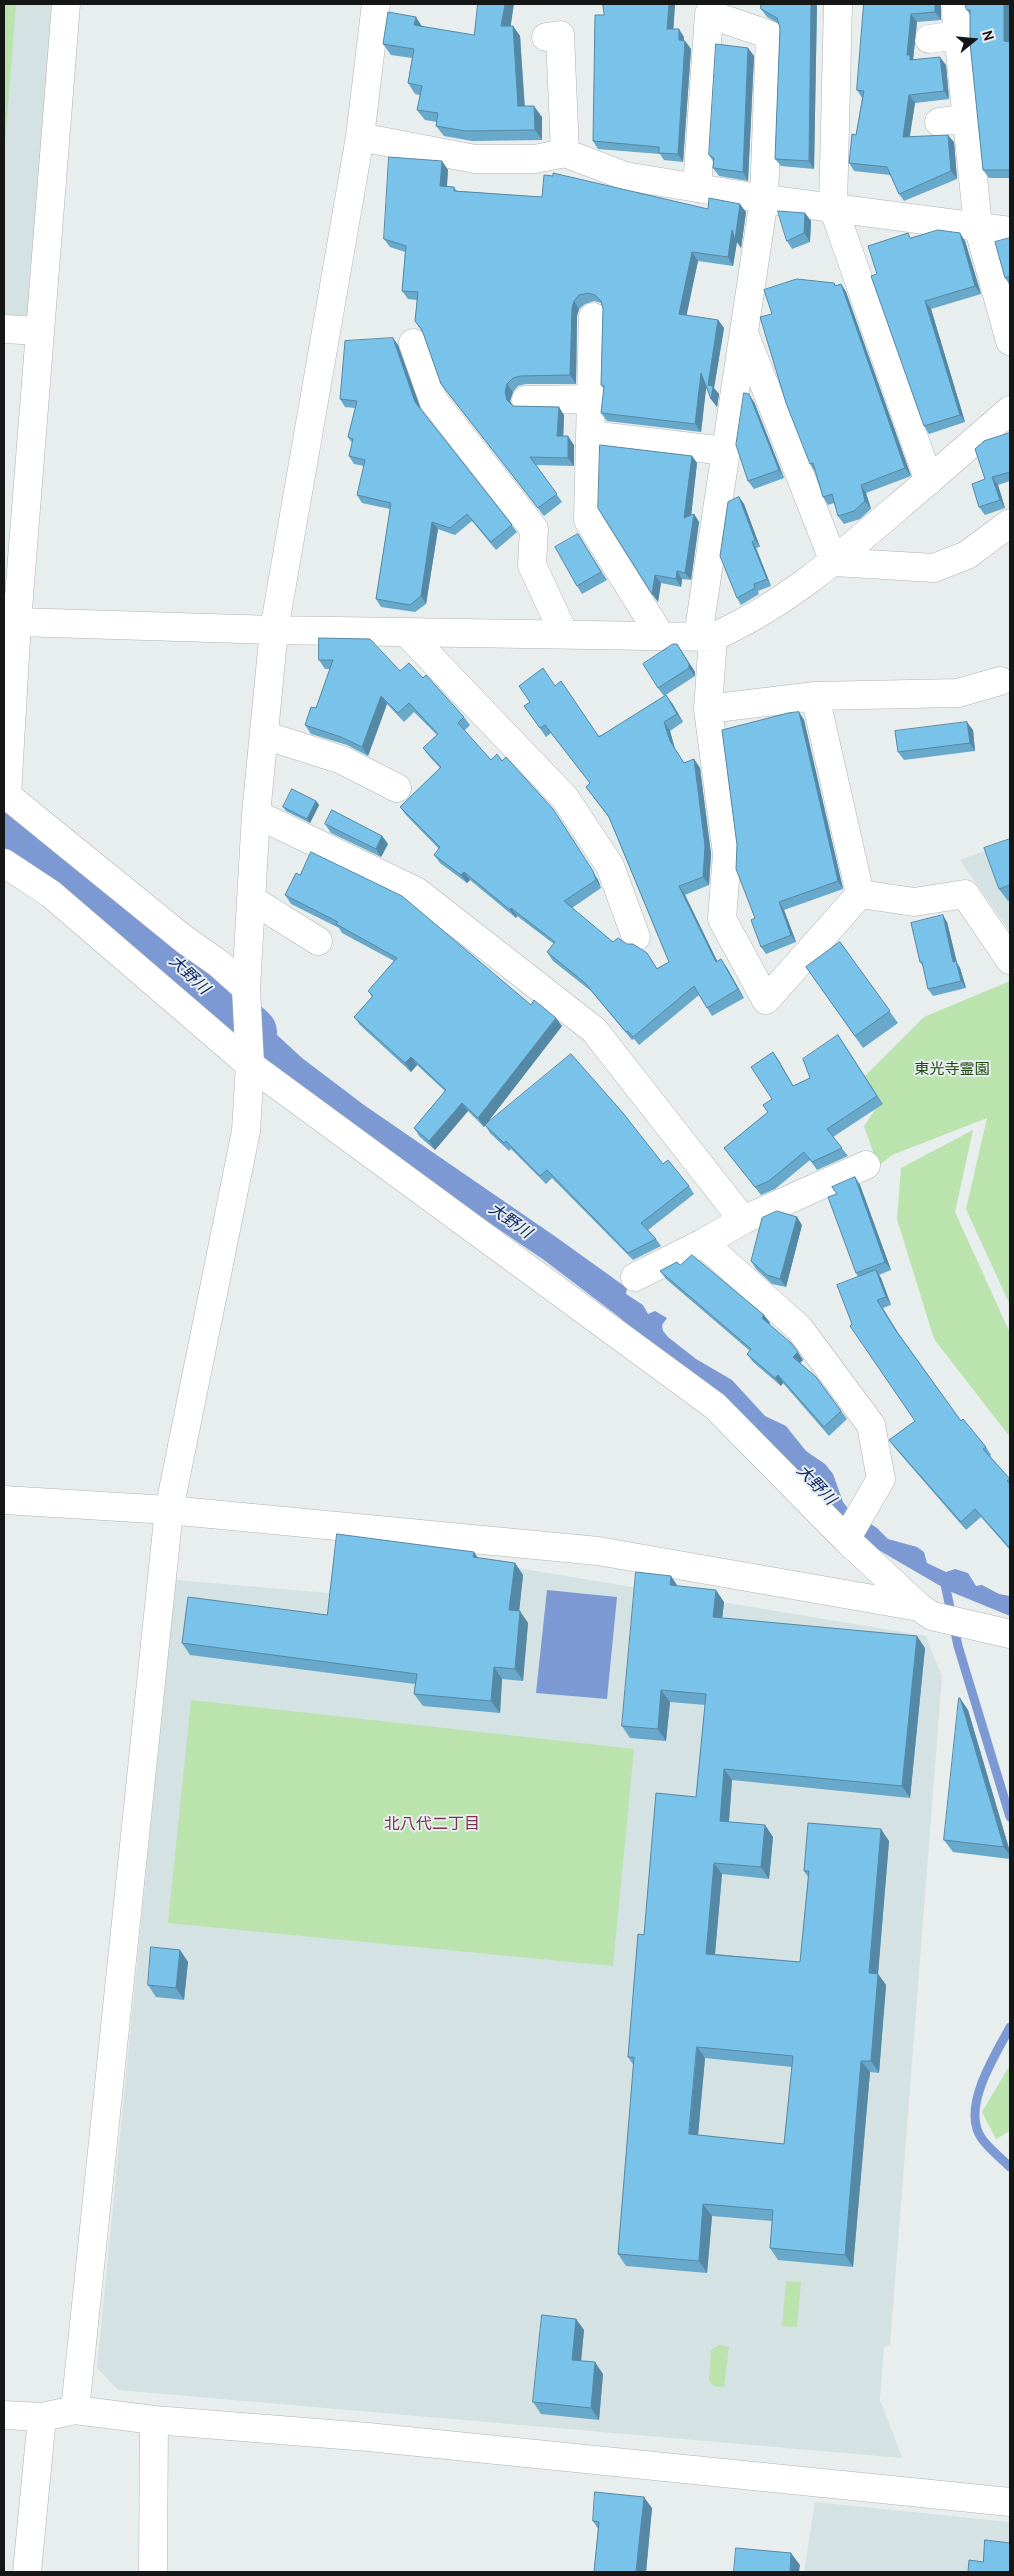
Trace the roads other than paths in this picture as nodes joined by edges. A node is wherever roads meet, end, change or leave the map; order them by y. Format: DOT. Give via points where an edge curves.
graph roads {
  1 [pos="66,4"];
  2 [pos="376,4"];
  3 [pos="838,4"];
  4 [pos="955,4"];
  5 [pos="958,35"];
  6 [pos="546,37"];
  7 [pos="929,39"];
  8 [pos="967,118"];
  9 [pos="938,122"];
  10 [pos="360,137"];
  11 [pos="565,153"];
  12 [pos="697,188"];
  13 [pos="764,198"];
  14 [pos="833,207"];
  15 [pos="978,226"];
  16 [pos="1010,230"];
  17 [pos="593,317"];
  18 [pos="4,328"];
  19 [pos="40,331"];
  20 [pos="743,331"];
  21 [pos="1010,341"];
  22 [pos="413,343"];
  23 [pos="591,399"];
  24 [pos="526,400"];
  25 [pos="1010,410"];
  26 [pos="590,435"];
  27 [pos="725,451"];
  28 [pos="929,481"];
  29 [pos="1010,523"];
  30 [pos="834,562"];
  31 [pos="17,622"];
  32 [pos="274,630"];
  33 [pos="406,632"];
  34 [pos="564,634"];
  35 [pos="660,635"];
  36 [pos="705,637"];
  37 [pos="1000,681"];
  38 [pos="815,696"];
  39 [pos="708,709"];
  40 [pos="264,735"];
  41 [pos="397,788"];
  42 [pos="5,794"];
  43 [pos="256,814"];
  44 [pos="4,863"];
  45 [pos="860,894"];
  46 [pos="251,899"];
  47 [pos="636,937"];
  48 [pos="318,941"];
  49 [pos="1010,960"];
  50 [pos="247,995"];
  51 [pos="250,1064"];
  52 [pos="866,1165"];
  53 [pos="743,1220"];
  54 [pos="702,1243"];
  55 [pos="635,1277"];
  56 [pos="4,1500"];
  57 [pos="169,1510"];
  58 [pos="846,1539"];
  59 [pos="919,1606"];
  60 [pos="1010,1634"];
  61 [pos="75,2410"];
  62 [pos="4,2415"];
  63 [pos="42,2417"];
  64 [pos="154,2420"];
  65 [pos="1010,2502"];
  66 [pos="27,2572"];
  67 [pos="153,2572"];
  1 -- 19 [label="street"];
  2 -- 10 [label="street"];
  3 -- 14 [label="street"];
  4 -- 5 [label="street"];
  5 -- 7 [label="street"];
  5 -- 8 [label="street"];
  6 -- 11 [label="street" via="560,35"];
  8 -- 9 [label="street"];
  8 -- 15 [label="street"];
  10 -- 11 [label="street" via="475,159 535,159"];
  10 -- 32 [label="street"];
  11 -- 12 [label="street" via="625,176"];
  12 -- 13 [label="street"];
  12 -- 13 [label="street" via="708,14 770,35"];
  13 -- 14 [label="street"];
  13 -- 20 [label="street"];
  14 -- 15 [label="street"];
  14 -- 28 [label="street"];
  15 -- 16 [label="street"];
  15 -- 21 [label="street"];
  17 -- 23 [label="street"];
  18 -- 19 [label="street"];
  19 -- 31 [label="street"];
  20 -- 27 [label="street"];
  20 -- 30 [label="street"];
  22 -- 34 [label="street" via="433,400 534,529 532,565"];
  23 -- 24 [label="street"];
  23 -- 26 [label="street"];
  25 -- 28 [label="street"];
  26 -- 27 [label="street"];
  26 -- 35 [label="street" via="588,520"];
  27 -- 36 [label="street"];
  28 -- 30 [label="street"];
  29 -- 30 [label="street" via="967,555 934,568"];
  30 -- 36 [label="street" via="749,621"];
  31 -- 32 [label="street"];
  31 -- 42 [label="street"];
  32 -- 33 [label="street"];
  32 -- 40 [label="street"];
  33 -- 34 [label="street"];
  33 -- 47 [label="street" via="564,798 610,866"];
  34 -- 35 [label="street"];
  35 -- 36 [label="street"];
  36 -- 39 [label="street"];
  37 -- 38 [label="street" via="958,693"];
  38 -- 39 [label="street"];
  38 -- 45 [label="street"];
  39 -- 45 [label="street" via="728,854 722,919 766,1000"];
  40 -- 41 [label="street" via="342,760"];
  40 -- 43 [label="street"];
  42 -- 50 [label="street" via="185,940 218,962"];
  43 -- 46 [label="street"];
  43 -- 53 [label="street" via="416,891 594,1030"];
  44 -- 51 [label="street" via="51,894"];
  45 -- 49 [label="street" via="914,902 965,894"];
  46 -- 48 [label="street"];
  46 -- 50 [label="street"];
  50 -- 51 [label="street"];
  51 -- 57 [label="street" via="246,1131"];
  51 -- 58 [label="street" via="715,1406"];
  52 -- 53 [label="street"];
  53 -- 54 [label="street"];
  54 -- 55 [label="street"];
  54 -- 58 [label="street" via="799,1328 872,1425 881,1478"];
  56 -- 57 [label="street"];
  57 -- 59 [label="street" via="598,1550"];
  57 -- 61 [label="street"];
  58 -- 59 [label="street"];
  59 -- 60 [label="street" via="932,1616"];
  61 -- 63 [label="street"];
  61 -- 64 [label="street"];
  62 -- 63 [label="street"];
  63 -- 66 [label="street"];
  64 -- 65 [label="street" via="368,2437"];
  64 -- 67 [label="street"];
}
